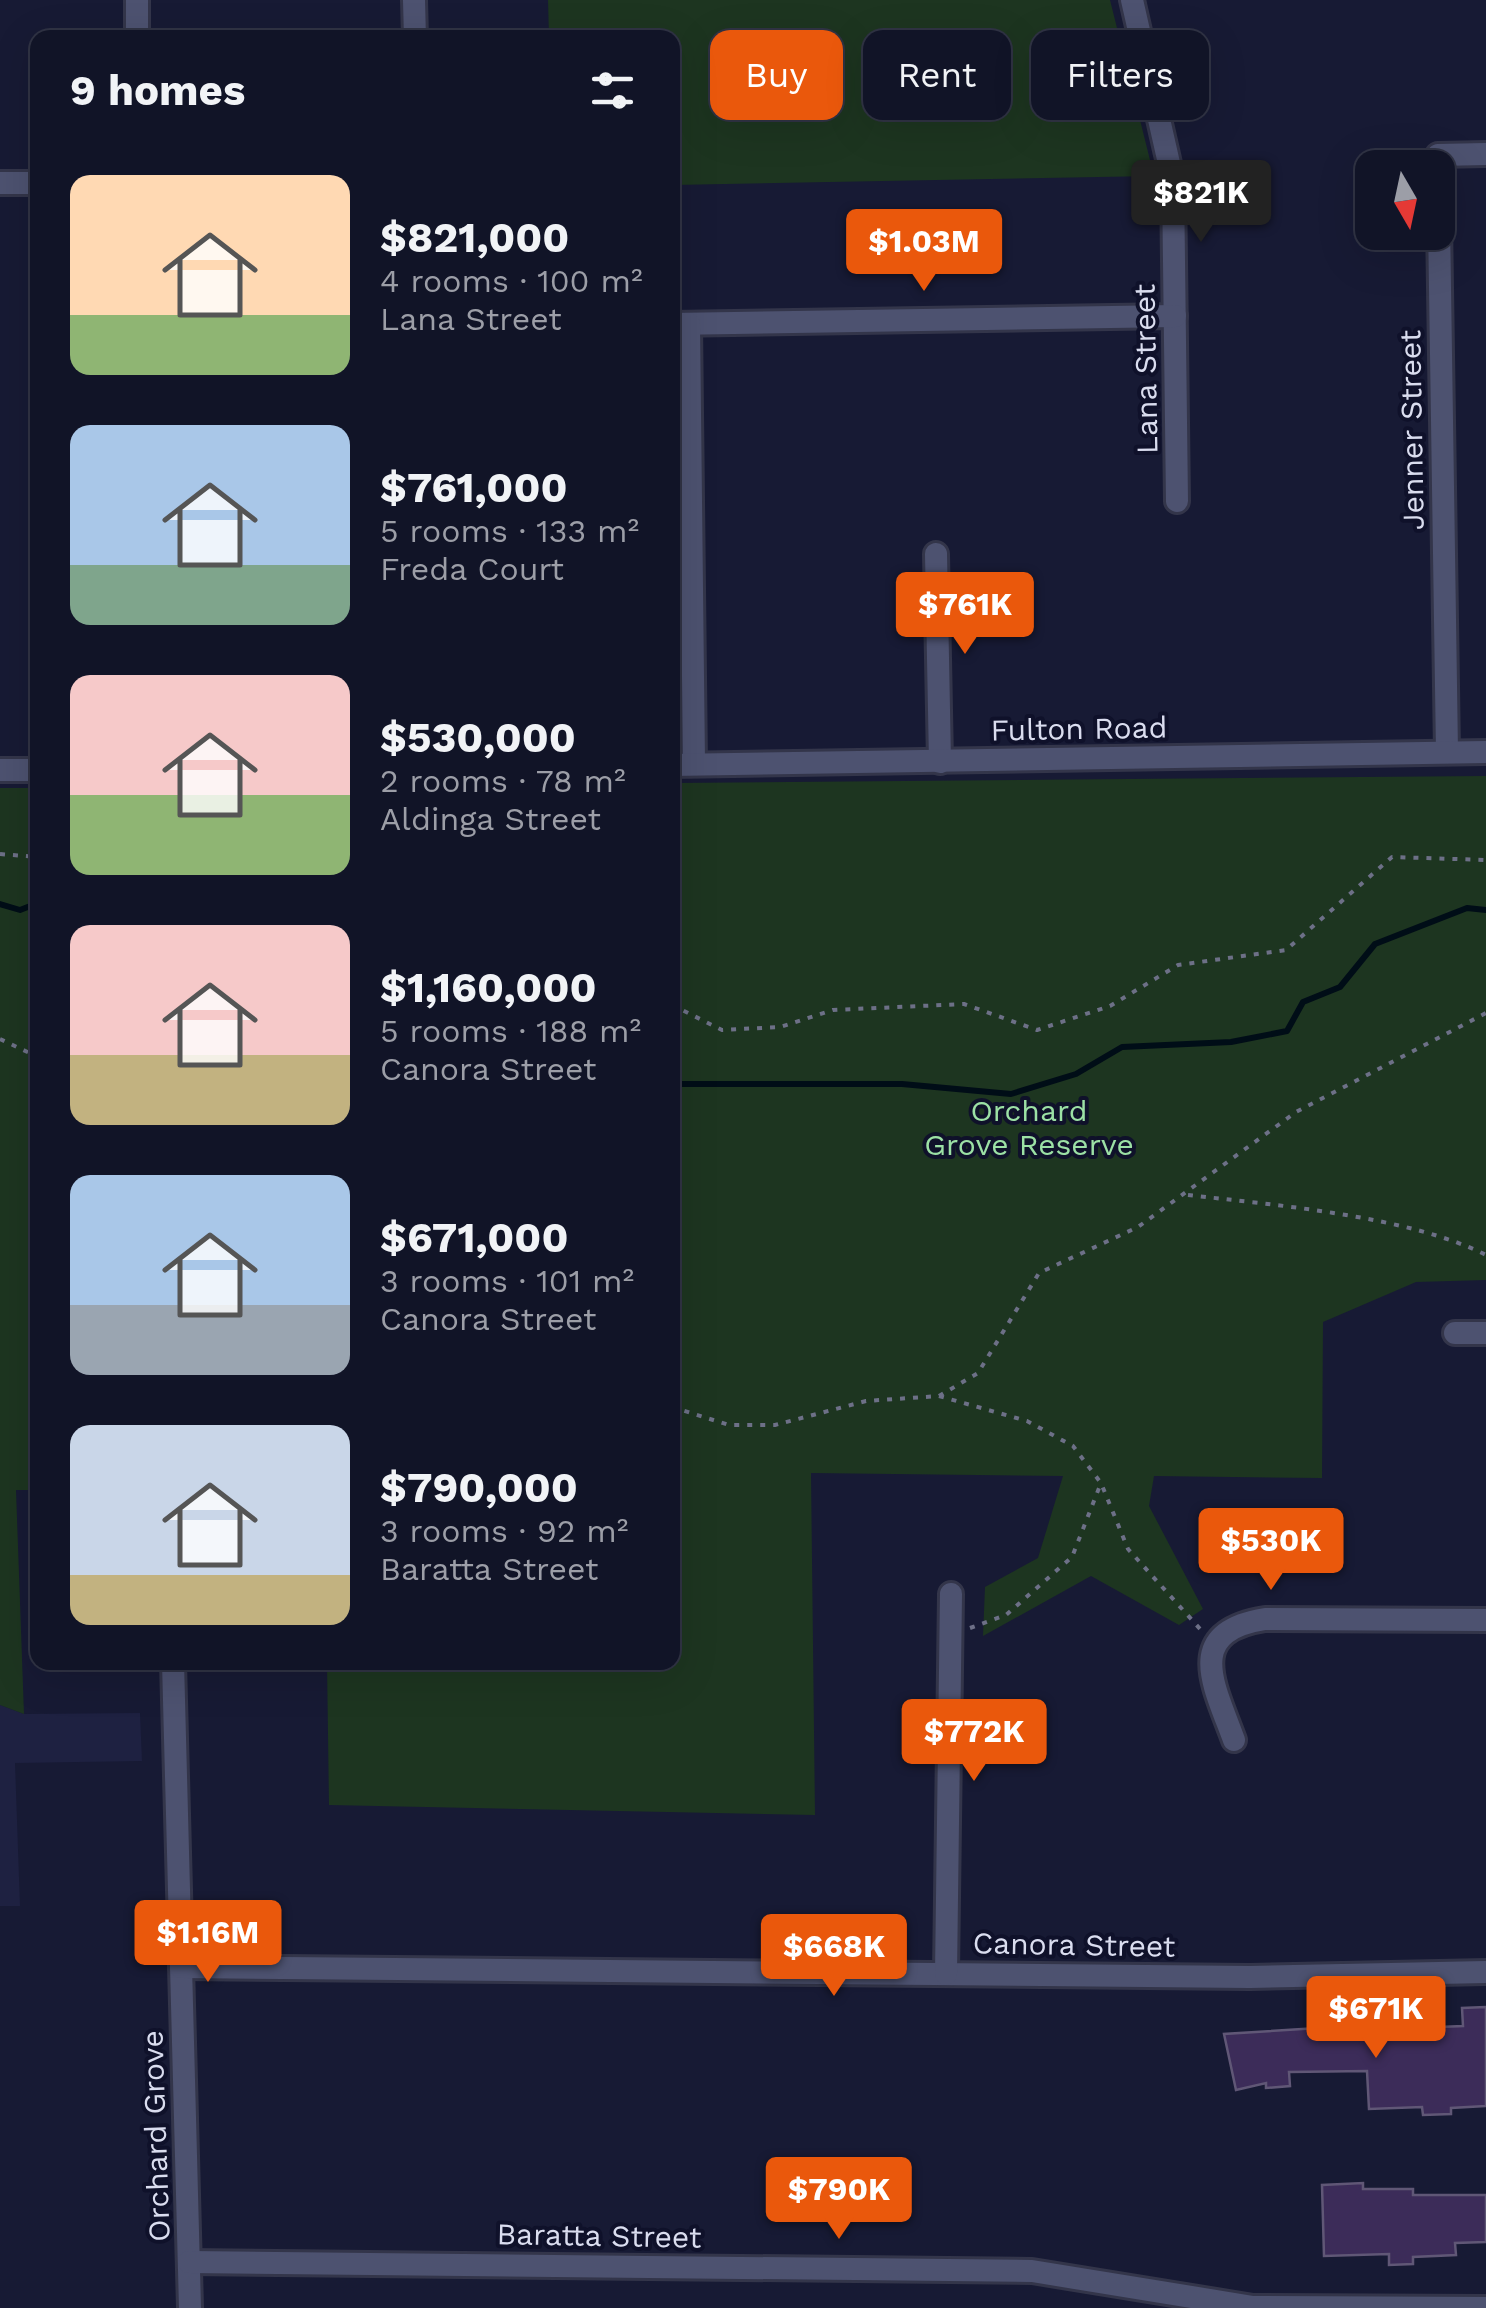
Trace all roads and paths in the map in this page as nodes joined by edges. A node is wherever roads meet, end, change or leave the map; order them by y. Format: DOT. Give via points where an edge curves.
graph roads {
  1 [pos="137,0"];
  2 [pos="414,0"];
  3 [pos="1132,0"];
  4 [pos="137,30"];
  5 [pos="415,30"];
  6 [pos="1486,154"];
  7 [pos="30,183"];
  8 [pos="0,184"];
  9 [pos="1176,316"];
  10 [pos="681,324"];
  11 [pos="1178,501"];
  12 [pos="936,554"];
  13 [pos="1447,752"];
  14 [pos="1486,752"];
  15 [pos="940,762"];
  16 [pos="683,764"];
  17 [pos="0,770"];
  18 [pos="30,770"];
  19 [pos="0,854"];
  20 [pos="30,856"];
  21 [pos="1486,860"];
  22 [pos="680,1009"];
  23 [pos="1486,1013"];
  24 [pos="0,1039"];
  25 [pos="30,1052"];
  26 [pos="1188,1194"];
  27 [pos="1486,1255"];
  28 [pos="1486,1333"];
  29 [pos="1455,1334"];
  30 [pos="939,1396"];
  31 [pos="680,1409"];
  32 [pos="1101,1483"];
  33 [pos="950,1594"];
  34 [pos="1486,1620"];
  35 [pos="950,1635"];
  36 [pos="1216,1646"];
  37 [pos="173,1670"];
  38 [pos="1234,1740"];
  39 [pos="182,1966"];
  40 [pos="1486,1972"];
  41 [pos="946,1974"];
  42 [pos="189,2262"];
  43 [pos="190,2308"];
  44 [pos="1486,2308"];
  1 -- 4 [label="street"];
  2 -- 5 [label="street"];
  3 -- 9 [label="street, Lana Street" via="1173,180"];
  6 -- 13 [label="street, Jenner Street" via="1438,155"];
  7 -- 8 [label="street"];
  9 -- 10 [label="street"];
  9 -- 11 [label="street, Lana Street"];
  10 -- 16 [label="street"];
  12 -- 15 [label="street"];
  13 -- 14 [label="street, Fulton Road"];
  13 -- 15 [label="street, Fulton Road"];
  15 -- 16 [label="street, Fulton Road"];
  17 -- 18 [label="street"];
  19 -- 20 [label="path"];
  21 -- 22 [label="path" via="1392,857 1286,950 1178,965 1110,1006 1037,1030 964,1004 833,1010 780,1028 722,1030"];
  23 -- 26 [label="path" via="1296,1112"];
  24 -- 25 [label="path"];
  26 -- 27 [label="path" via="1319,1211 1464,1243"];
  26 -- 30 [label="path" via="1039,1273 978,1373"];
  28 -- 29 [label="street"];
  30 -- 31 [label="path" via="866,1401 775,1425 728,1424"];
  30 -- 32 [label="path" via="1027,1420 1073,1446"];
  32 -- 35 [label="path" via="1072,1557 1006,1614"];
  32 -- 36 [label="path" via="1128,1549"];
  33 -- 35 [label="street"];
  34 -- 36 [label="street" via="1265,1619 1234,1624"];
  35 -- 41 [label="street"];
  36 -- 38 [label="street" via="1210,1660"];
  37 -- 39 [label="street, Orchard Grove"];
  39 -- 41 [label="street, Canora Street"];
  39 -- 42 [label="street, Orchard Grove"];
  40 -- 41 [label="street, Canora Street" via="1250,1978"];
  42 -- 43 [label="street, Orchard Grove"];
  42 -- 44 [label="street, Baratta Street" via="1032,2271 1253,2306"];
}
